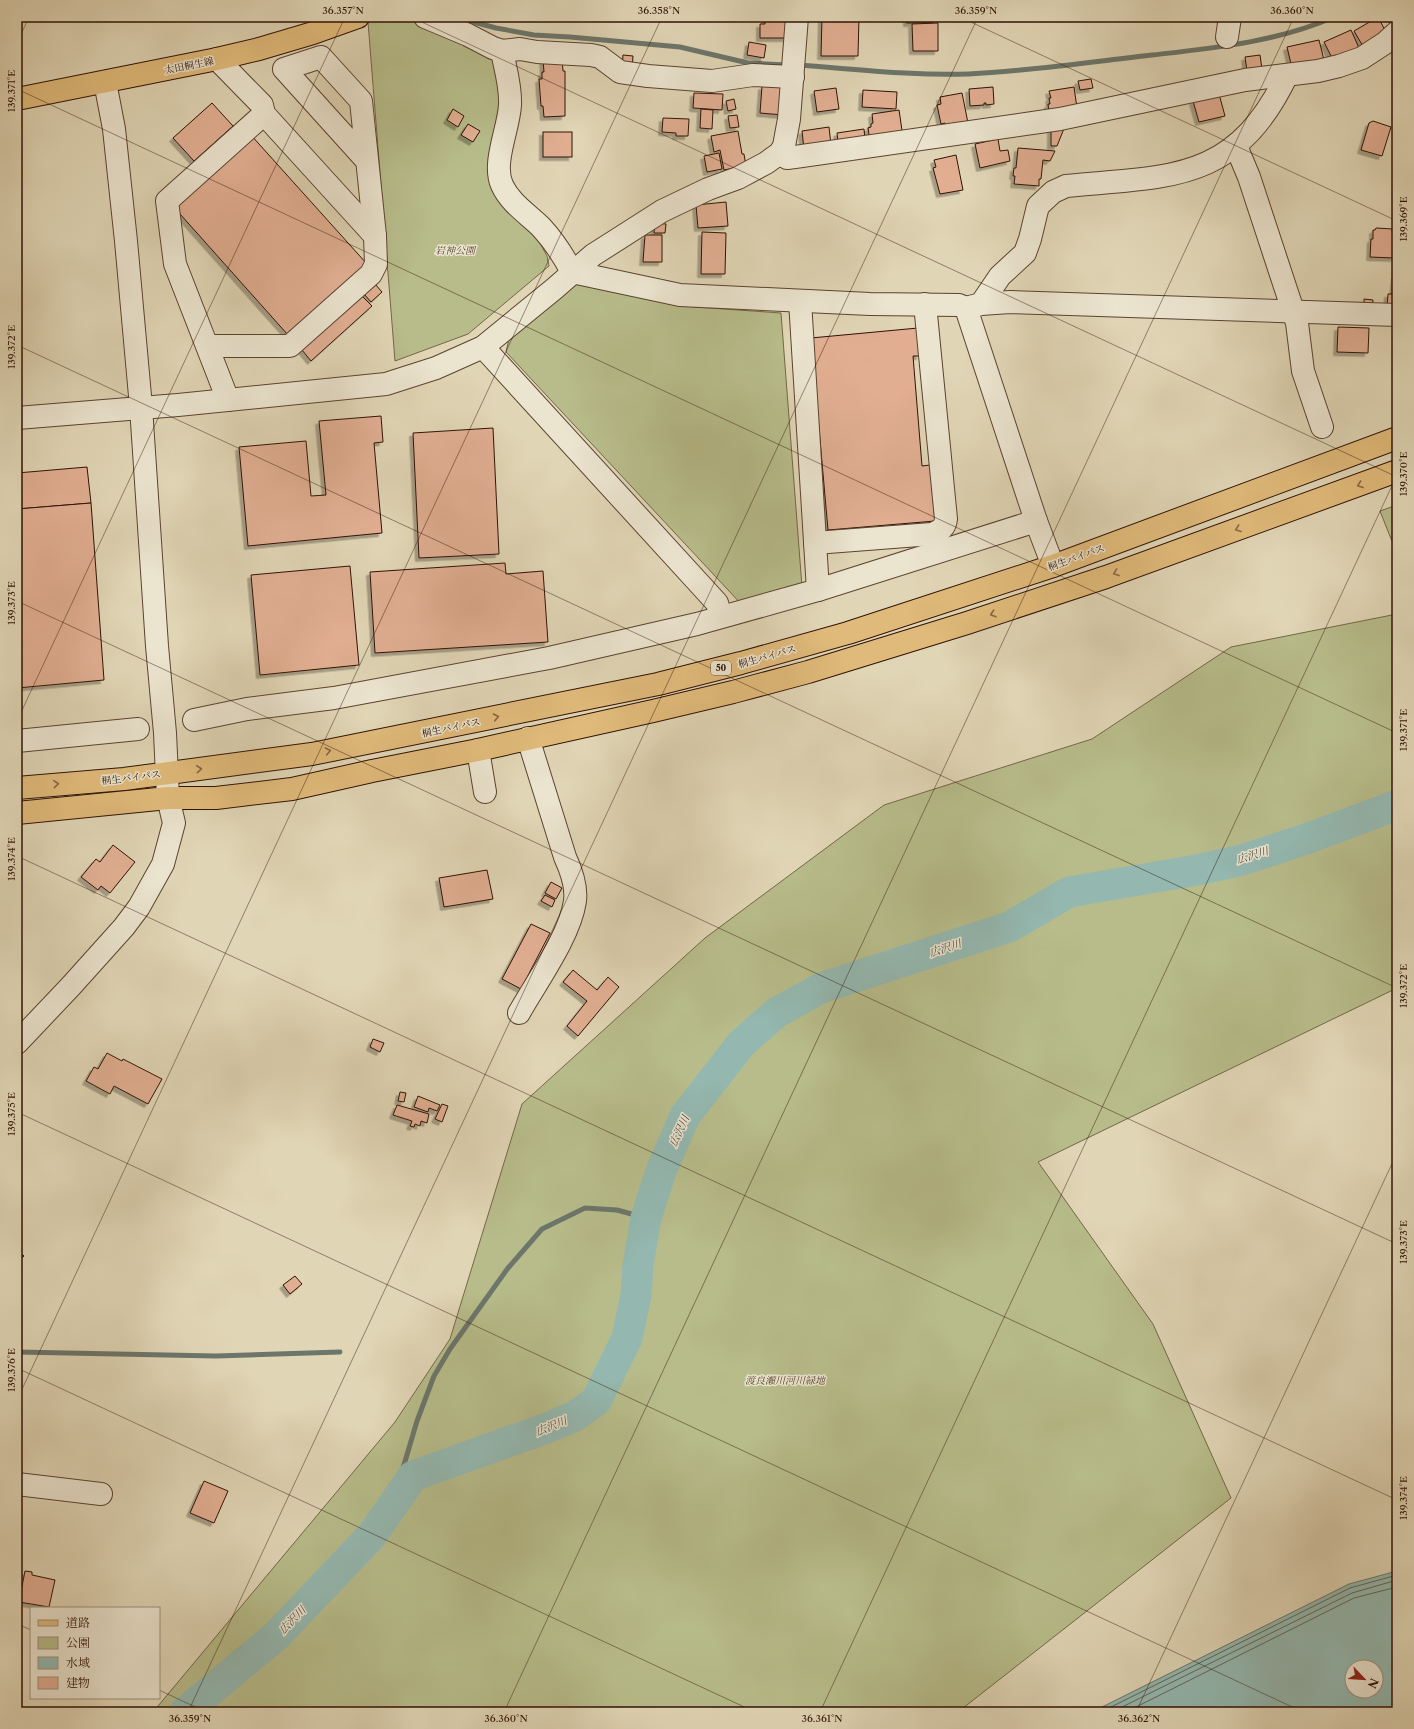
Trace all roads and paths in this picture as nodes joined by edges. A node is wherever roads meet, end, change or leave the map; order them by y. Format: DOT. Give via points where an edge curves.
graph roads {
  1 [pos="358,17"];
  2 [pos="425,17"];
  3 [pos="797,17"];
  4 [pos="1397,32"];
  5 [pos="502,51"];
  6 [pos="217,59"];
  7 [pos="794,69"];
  8 [pos="1287,76"];
  9 [pos="105,82"];
  10 [pos="17,99"];
  11 [pos="264,114"];
  12 [pos="1236,146"];
  13 [pos="780,153"];
  14 [pos="367,161"];
  15 [pos="375,236"];
  16 [pos="572,272"];
  17 [pos="800,301"];
  18 [pos="925,304"];
  19 [pos="973,306"];
  20 [pos="1293,313"];
  21 [pos="1397,315"];
  22 [pos="207,346"];
  23 [pos="483,347"];
  24 [pos="228,400"];
  25 [pos="141,407"];
  26 [pos="17,418"];
  27 [pos="1322,427"];
  28 [pos="1397,438"];
  29 [pos="1397,471"];
  30 [pos="1036,520"];
  31 [pos="815,543"];
  32 [pos="1053,566"];
  33 [pos="818,590"];
  34 [pos="721,616"];
  35 [pos="194,720"];
  36 [pos="138,729"];
  37 [pos="528,738"];
  38 [pos="17,742"];
  39 [pos="478,750"];
  40 [pos="168,772"];
  41 [pos="17,788"];
  42 [pos="485,792"];
  43 [pos="168,798"];
  44 [pos="17,813"];
  45 [pos="519,1013"];
  46 [pos="20,1035"];
  47 [pos="17,1484"];
  48 [pos="102,1494"];
  1 -- 6 [label="main road, 太田桐生線" via="260,49"];
  2 -- 5 [label="street"];
  3 -- 7 [label="street"];
  4 -- 8 [label="street" via="1372,52 1351,62"];
  5 -- 7 [label="street" via="520,49 591,55 600,57 620,72 712,81"];
  5 -- 16 [label="street" via="510,106 499,171 501,184 517,206 552,239"];
  6 -- 9 [label="main road, 太田桐生線"];
  6 -- 11 [label="street" via="262,105"];
  7 -- 13 [label="street" via="786,138"];
  8 -- 12 [label="street" via="1273,103"];
  8 -- 13 [label="street" via="1244,80 1052,120 787,158"];
  9 -- 10 [label="main road, 太田桐生線"];
  9 -- 25 [label="street" via="117,159"];
  11 -- 15 [label="street"];
  11 -- 22 [label="street" via="167,201 175,264"];
  12 -- 19 [label="street" via="1214,161 1191,170 1166,176 1066,186 1053,192 1038,206 1025,253"];
  12 -- 20 [label="street" via="1249,177"];
  13 -- 16 [label="street" via="738,178 662,211 593,255"];
  14 -- 14 [label="street" via="361,101 321,57 284,69"];
  14 -- 15 [label="street"];
  15 -- 22 [label="street" via="376,264 371,274 290,346"];
  16 -- 17 [label="street" via="680,295"];
  16 -- 23 [label="street"];
  17 -- 18 [label="street"];
  17 -- 31 [label="street"];
  18 -- 19 [label="street"];
  18 -- 31 [label="street" via="945,526 932,534"];
  19 -- 20 [label="street" via="1010,302"];
  19 -- 30 [label="street"];
  20 -- 21 [label="street"];
  20 -- 27 [label="street" via="1297,323 1303,371"];
  22 -- 24 [label="street"];
  23 -- 24 [label="street" via="436,368 386,384"];
  23 -- 34 [label="street" via="717,603"];
  24 -- 25 [label="street"];
  25 -- 26 [label="street"];
  25 -- 40 [label="street" via="156,638"];
  28 -- 32 [label="main road, 桐生バイパス / 50"];
  29 -- 37 [label="main road, one-way" via="1106,577 808,672 653,711"];
  30 -- 32 [label="street"];
  30 -- 33 [label="street"];
  31 -- 33 [label="street"];
  40 -- 32 [label="main road, 桐生バイパス / 50, one-way" via="312,754 658,684 848,633"];
  33 -- 34 [label="street"];
  34 -- 35 [label="street" via="697,624 549,658 342,697"];
  36 -- 38 [label="street"];
  37 -- 39 [label="main road"];
  37 -- 45 [label="street" via="565,857 572,871 575,899 571,920 564,936"];
  39 -- 42 [label="street"];
  39 -- 43 [label="main road" via="292,789 216,798"];
  41 -- 40 [label="main road, 桐生バイパス / 50, one-way"];
  40 -- 43 [label="street"];
  43 -- 44 [label="main road"];
  43 -- 46 [label="street" via="174,823 163,864 151,888 124,927"];
  47 -- 48 [label="street"];
}
